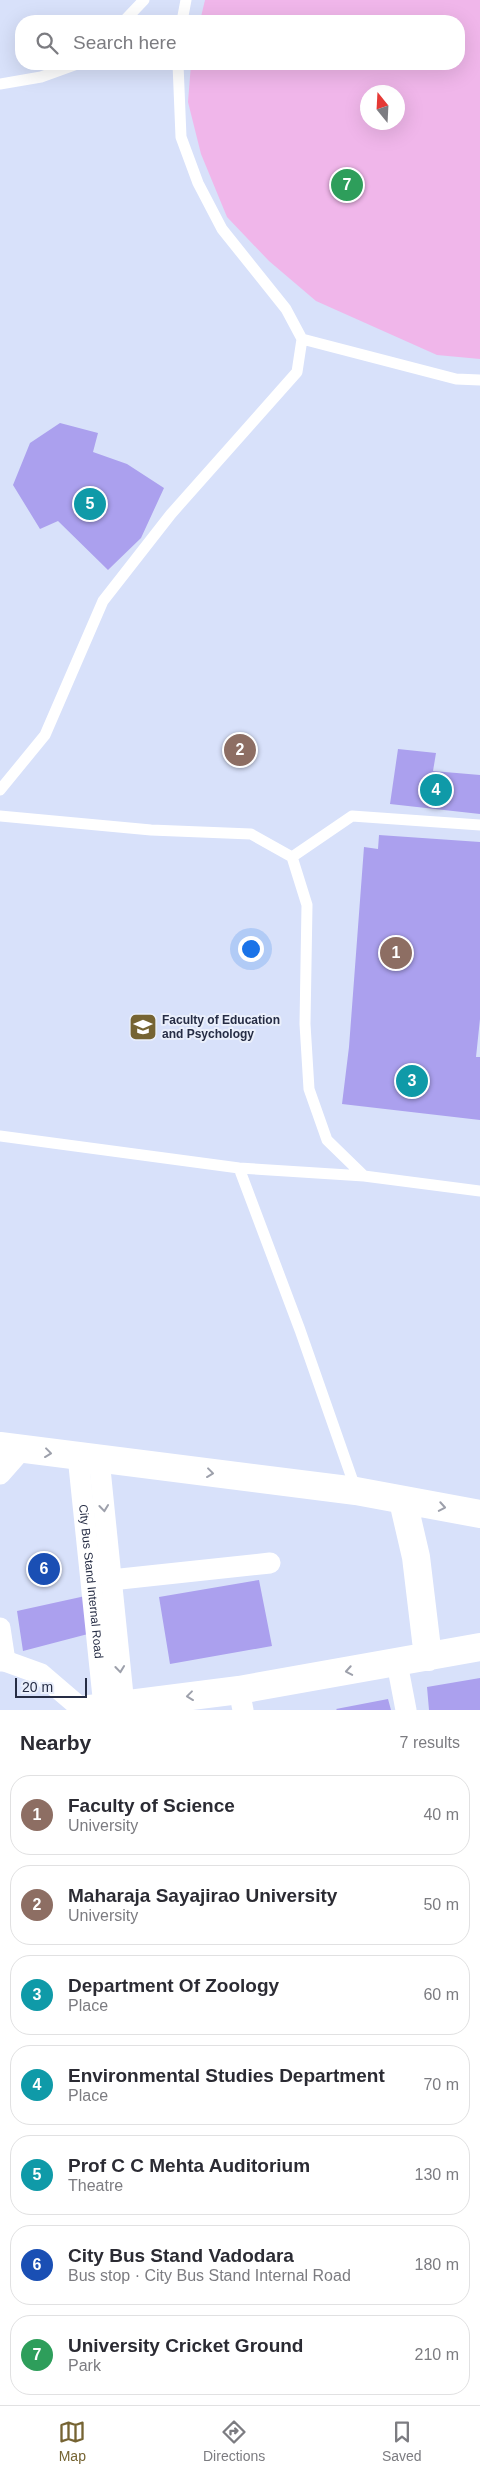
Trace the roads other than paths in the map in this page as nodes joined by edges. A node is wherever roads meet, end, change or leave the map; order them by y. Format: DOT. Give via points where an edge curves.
graph roads {
  1 [pos="144,0"];
  2 [pos="186,0"];
  3 [pos="130,15"];
  4 [pos="183,15"];
  5 [pos="60,70"];
  6 [pos="178,70"];
  7 [pos="0,84"];
  8 [pos="302,339"];
  9 [pos="480,380"];
  10 [pos="0,790"];
  11 [pos="0,816"];
  12 [pos="480,825"];
  13 [pos="292,857"];
  14 [pos="0,1136"];
  15 [pos="239,1168"];
  16 [pos="364,1176"];
  17 [pos="480,1191"];
  18 [pos="11,1448"];
  19 [pos="88,1458"];
  20 [pos="0,1474"];
  21 [pos="356,1491"];
  22 [pos="403,1501"];
  23 [pos="480,1514"];
  24 [pos="270,1563"];
  25 [pos="111,1580"];
  26 [pos="0,1628"];
  27 [pos="480,1647"];
  28 [pos="428,1657"];
  29 [pos="2,1661"];
  30 [pos="397,1663"];
  31 [pos="241,1700"];
  32 [pos="98,1708"];
  33 [pos="406,1710"];
  1 -- 3 [label="lane"];
  2 -- 4 [label="lane"];
  5 -- 7 [label="lane"];
  6 -- 8 [label="lane" via="181,137 198,183 222,229 286,309"];
  8 -- 9 [label="lane" via="456,379"];
  8 -- 10 [label="lane" via="297,372 171,514 103,601 45,735"];
  11 -- 13 [label="lane" via="151,830 251,834"];
  12 -- 13 [label="lane" via="352,816"];
  13 -- 16 [label="lane" via="307,905 305,1024 308,1089 327,1140"];
  14 -- 15 [label="lane"];
  15 -- 16 [label="lane"];
  15 -- 21 [label="lane"];
  16 -- 17 [label="lane"];
  18 -- 19 [label="main road, one-way"];
  18 -- 20 [label="street"];
  19 -- 21 [label="main road, one-way"];
  19 -- 25 [label="street, City Bus Stand Internal Road, one-way"];
  19 -- 32 [label="street, City Bus Stand Internal Road"];
  21 -- 22 [label="main road"];
  22 -- 23 [label="main road, one-way"];
  22 -- 28 [label="main road" via="416,1557"];
  24 -- 25 [label="street"];
  25 -- 32 [label="street, City Bus Stand Internal Road, one-way"];
  26 -- 29 [label="street"];
  27 -- 28 [label="main road"];
  28 -- 30 [label="main road"];
  29 -- 32 [label="street" via="42,1674"];
  30 -- 31 [label="main road, one-way"];
  30 -- 33 [label="street"];
  31 -- 32 [label="main road, one-way"];
}
